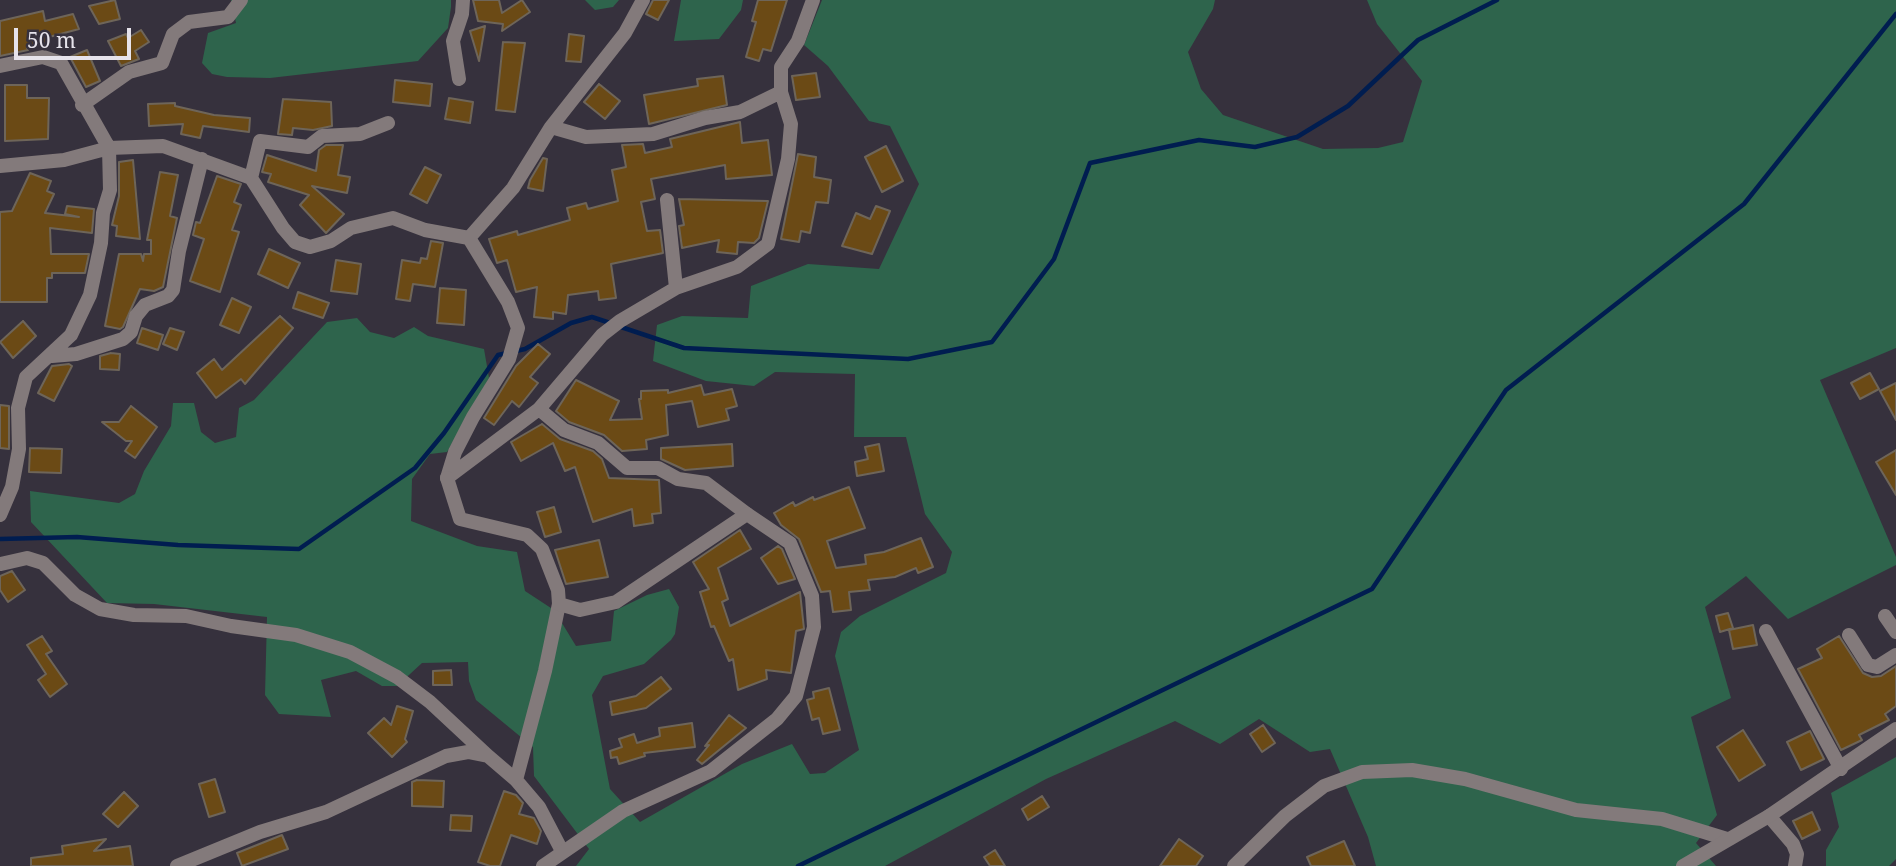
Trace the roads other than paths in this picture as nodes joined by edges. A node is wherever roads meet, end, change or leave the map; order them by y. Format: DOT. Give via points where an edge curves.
graph roads {
  1 [pos="241,0"];
  2 [pos="463,0"];
  3 [pos="643,0"];
  4 [pos="813,0"];
  5 [pos="0,66"];
  6 [pos="459,79"];
  7 [pos="781,92"];
  8 [pos="82,105"];
  9 [pos="388,123"];
  10 [pos="551,127"];
  11 [pos="109,148"];
  12 [pos="202,159"];
  13 [pos="0,166"];
  14 [pos="251,178"];
  15 [pos="667,200"];
  16 [pos="469,238"];
  17 [pos="676,288"];
  18 [pos="52,356"];
  19 [pos="539,410"];
  20 [pos="447,478"];
  21 [pos="747,514"];
  22 [pos="0,515"];
  23 [pos="0,564"];
  24 [pos="559,604"];
  25 [pos="1885,616"];
  26 [pos="1766,631"];
  27 [pos="1896,632"];
  28 [pos="1849,635"];
  29 [pos="1896,655"];
  30 [pos="1896,729"];
  31 [pos="488,756"];
  32 [pos="1841,769"];
  33 [pos="516,780"];
  34 [pos="1769,816"];
  35 [pos="1727,839"];
  36 [pos="562,851"];
  37 [pos="1796,860"];
  38 [pos="177,866"];
  39 [pos="543,866"];
  40 [pos="1234,866"];
  41 [pos="1683,866"];
  1 -- 8 [label="street" via="228,17 189,22 173,34 162,63 129,72"];
  2 -- 6 [label="street" via="453,41"];
  3 -- 10 [label="street" via="625,33"];
  4 -- 7 [label="street" via="798,41 781,67"];
  5 -- 8 [label="street" via="43,57 61,63"];
  7 -- 10 [label="street" via="740,112 705,117 653,134 586,137"];
  7 -- 17 [label="street" via="791,124 788,159 768,244 737,267"];
  8 -- 11 [label="street"];
  9 -- 14 [label="street" via="360,134 322,136 308,147 260,141"];
  10 -- 16 [label="street" via="513,188"];
  11 -- 12 [label="street" via="163,146"];
  11 -- 13 [label="street" via="64,160"];
  11 -- 18 [label="street" via="110,190 90,295 71,335"];
  12 -- 14 [label="street"];
  12 -- 18 [label="street" via="173,290 145,305 123,339 76,354"];
  14 -- 16 [label="street" via="283,228 295,242 310,247 351,228 393,218"];
  15 -- 17 [label="street"];
  16 -- 20 [label="street" via="508,302 518,328 511,353 467,429"];
  17 -- 19 [label="street" via="602,335"];
  18 -- 22 [label="street" via="26,377 18,408 19,449 12,487"];
  19 -- 20 [label="street"];
  19 -- 21 [label="street" via="564,430 598,443 628,468 658,468 678,479 706,483"];
  20 -- 24 [label="street" via="460,519 527,535 542,549"];
  21 -- 24 [label="street" via="616,602 580,610"];
  21 -- 36 [label="street" via="790,543 812,596 814,627 796,696 777,719 711,771 623,811"];
  23 -- 31 [label="street" via="27,558 43,563 75,595 100,609 134,615 186,615 296,635 350,652 397,677"];
  24 -- 33 [label="street"];
  25 -- 27 [label="street"];
  26 -- 32 [label="street"];
  28 -- 29 [label="street" via="1868,665 1877,667"];
  30 -- 32 [label="street"];
  31 -- 33 [label="street"];
  31 -- 38 [label="street" via="468,752 446,756 326,812 260,832"];
  32 -- 34 [label="street"];
  33 -- 36 [label="street" via="539,807"];
  34 -- 35 [label="street"];
  34 -- 37 [label="street" via="1793,844"];
  35 -- 40 [label="street" via="1662,819 1576,810 1465,779 1412,770 1362,772 1324,786"];
  35 -- 41 [label="street"];
  36 -- 39 [label="street"];
}
